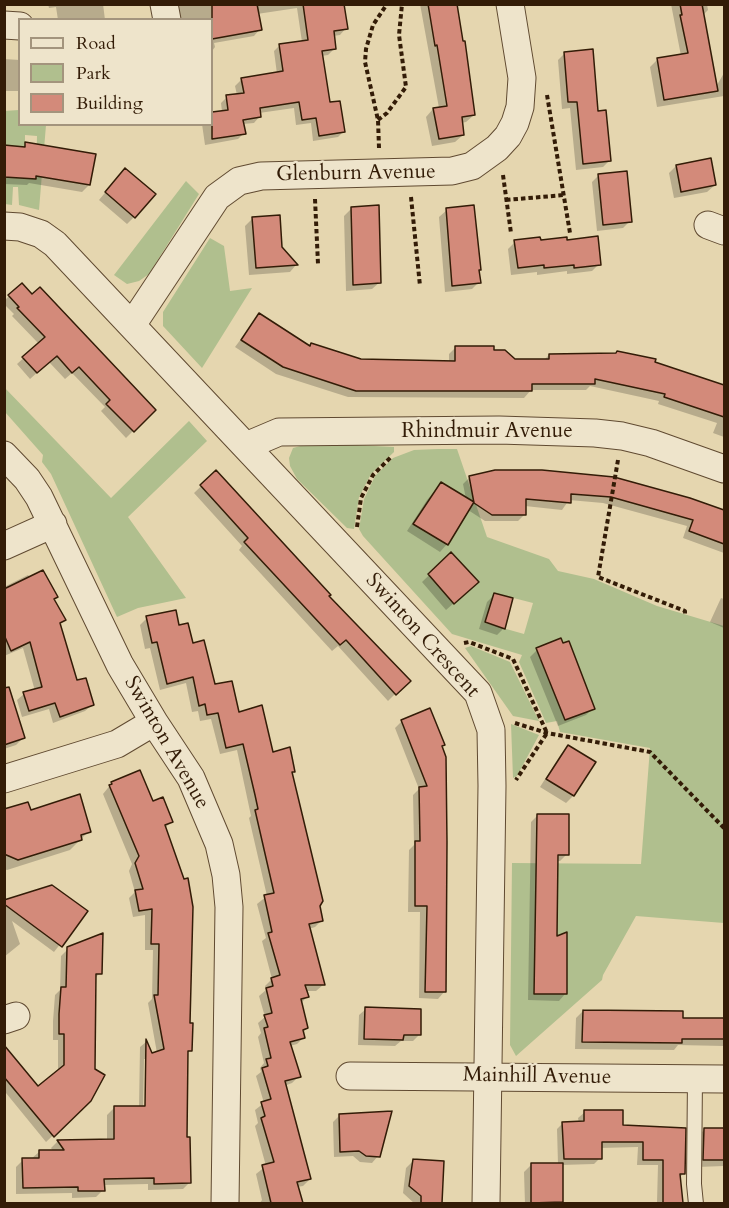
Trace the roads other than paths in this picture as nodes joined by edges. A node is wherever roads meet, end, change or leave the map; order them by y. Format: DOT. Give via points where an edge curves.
graph roads {
  1 [pos="510,4"];
  2 [pos="4,226"];
  3 [pos="132,325"];
  4 [pos="246,446"];
  5 [pos="4,455"];
  6 [pos="724,469"];
  7 [pos="54,524"];
  8 [pos="4,546"];
  9 [pos="154,722"];
  10 [pos="4,778"];
  11 [pos="350,1076"];
  12 [pos="487,1076"];
  13 [pos="695,1078"];
  14 [pos="724,1078"];
  15 [pos="225,1203"];
  16 [pos="486,1203"];
  17 [pos="696,1203"];
  1 -- 3 [label="street, Glenburn Avenue" via="522,78 520,107 508,136 492,151 472,166 452,171 314,174 239,181 217,197"];
  2 -- 3 [label="street, Swinton Crescent" via="41,234 55,244"];
  3 -- 4 [label="street, Swinton Crescent"];
  4 -- 6 [label="street, Rhindmuir Avenue" via="279,432 595,433 651,443"];
  4 -- 12 [label="street, Swinton Crescent" via="478,693 490,730 492,786"];
  5 -- 7 [label="street, Swinton Avenue" via="27,479"];
  7 -- 8 [label="street"];
  7 -- 9 [label="street, Swinton Avenue" via="120,665"];
  9 -- 10 [label="street" via="117,744"];
  9 -- 15 [label="street, Swinton Avenue" via="191,778 219,844 226,875 229,907"];
  11 -- 12 [label="street, Mainhill Avenue"];
  12 -- 13 [label="street, Mainhill Avenue"];
  12 -- 16 [label="street, Swinton Crescent"];
  13 -- 14 [label="street, Mainhill Avenue"];
  13 -- 17 [label="lane"];
}
